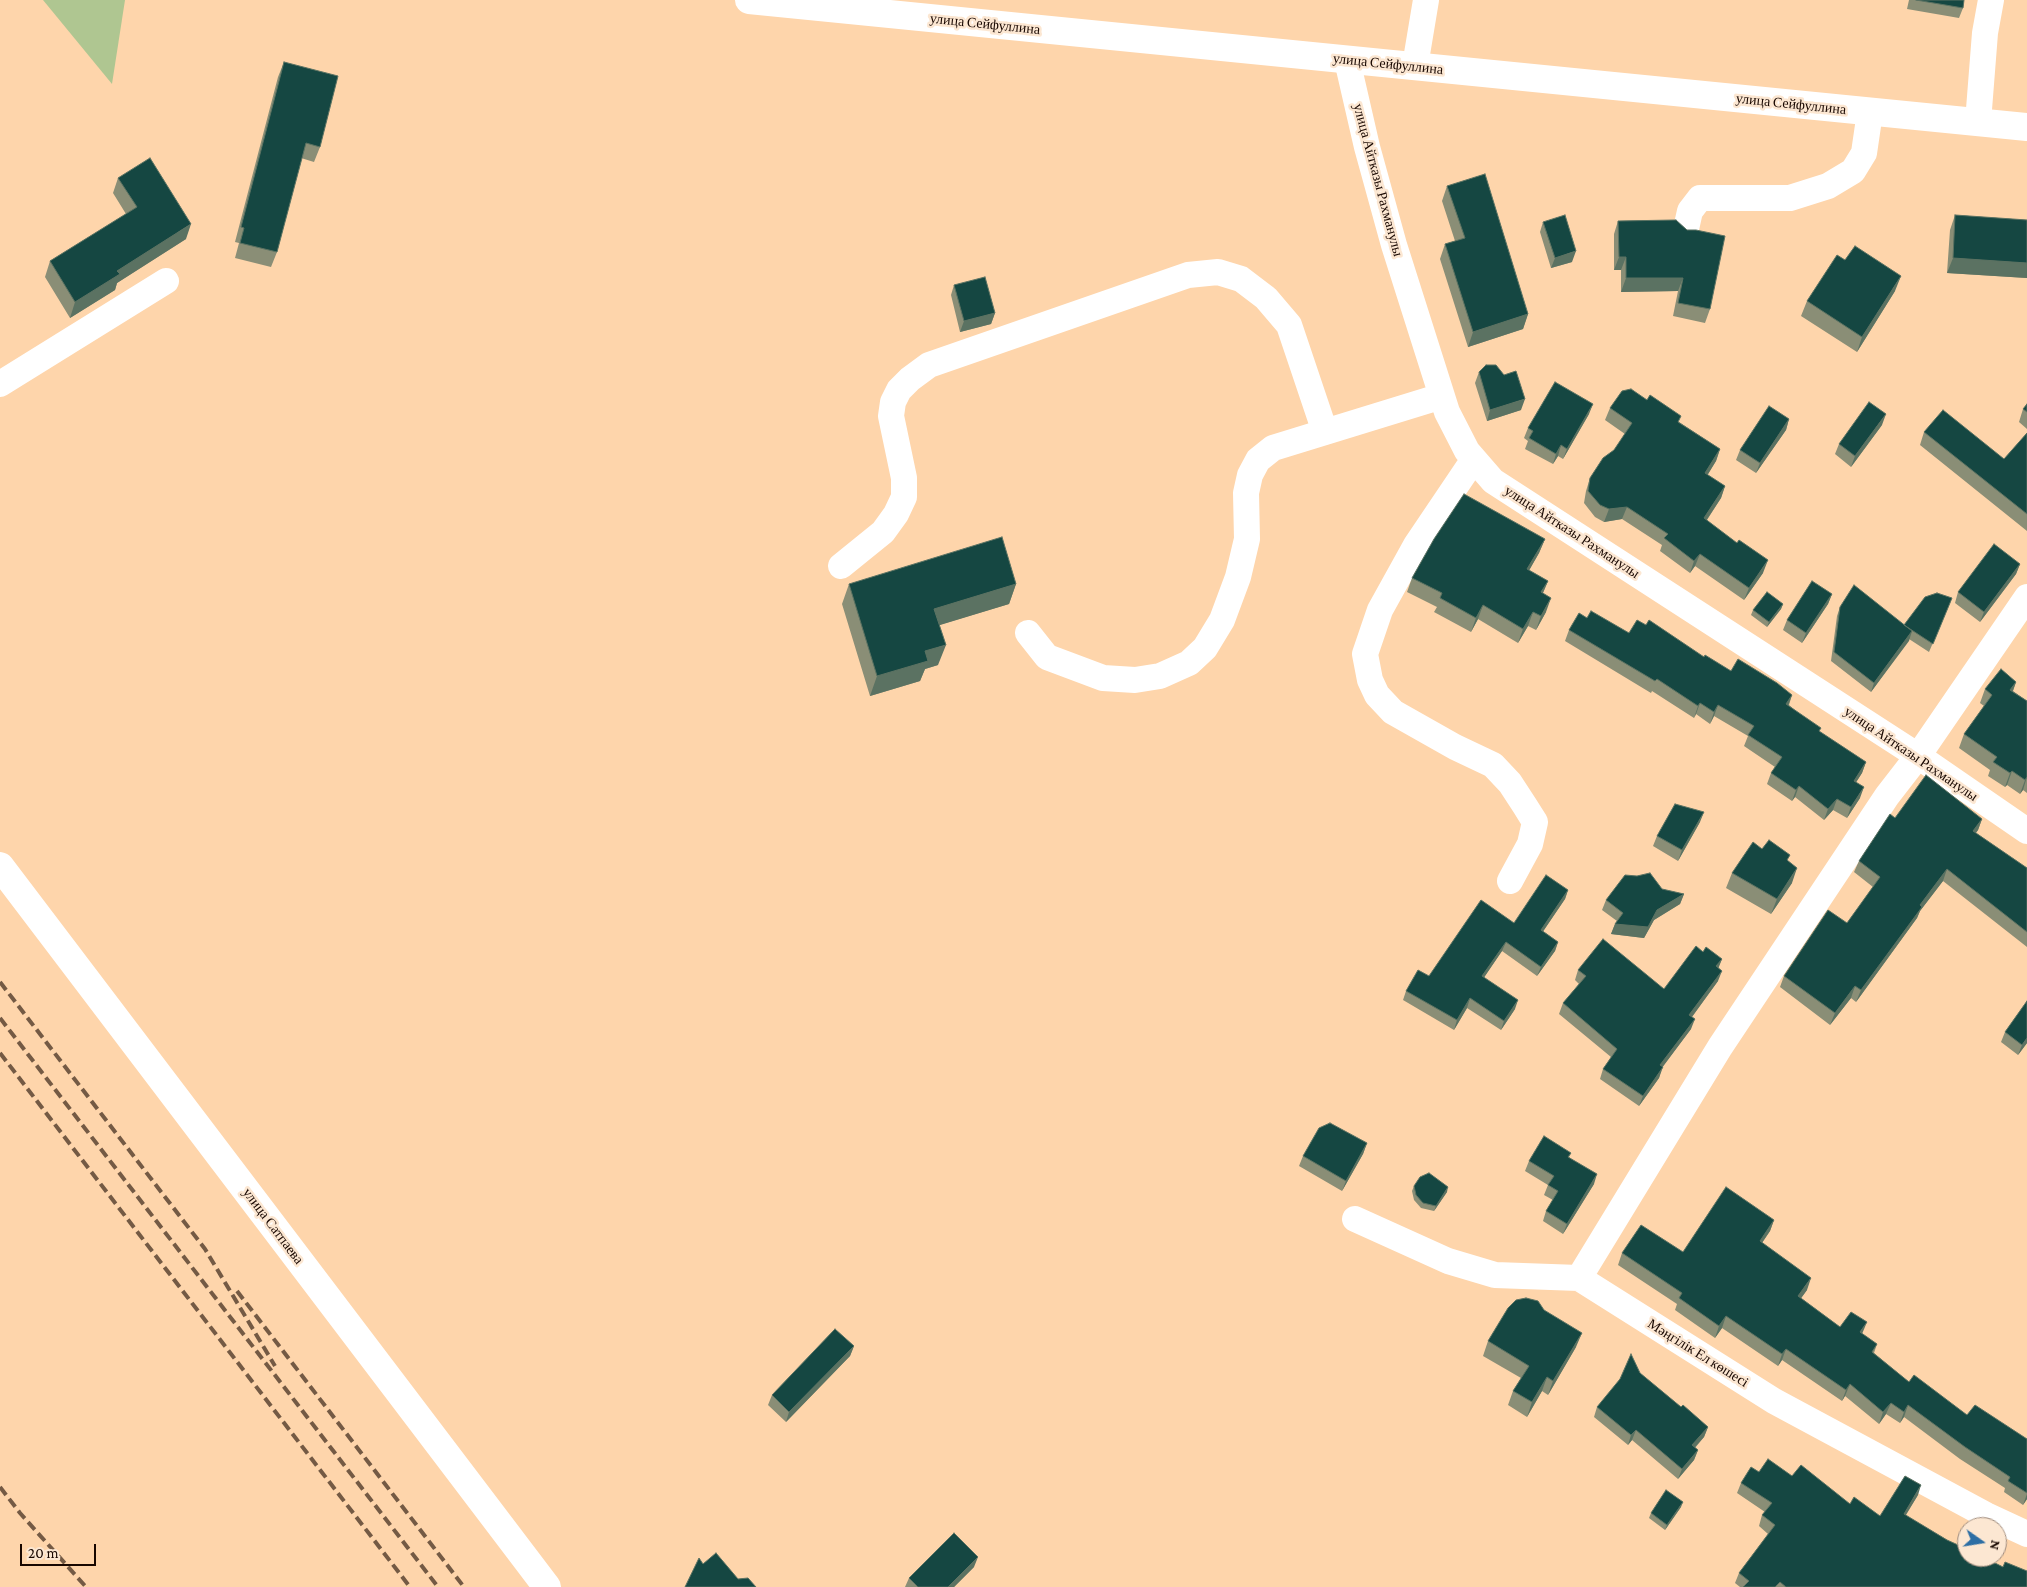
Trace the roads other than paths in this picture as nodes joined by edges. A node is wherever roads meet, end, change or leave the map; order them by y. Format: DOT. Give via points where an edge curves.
graph roads {
  1 [pos="749,0"];
  2 [pos="1426,0"];
  3 [pos="1991,0"];
  4 [pos="902,8"];
  5 [pos="1347,60"];
  6 [pos="1414,66"];
  7 [pos="1870,112"];
  8 [pos="1978,122"];
  9 [pos="2027,127"];
  10 [pos="1686,229"];
  11 [pos="166,281"];
  12 [pos="0,384"];
  13 [pos="1442,396"];
  14 [pos="1325,432"];
  15 [pos="1474,459"];
  16 [pos="841,566"];
  17 [pos="2027,597"];
  18 [pos="1028,633"];
  19 [pos="1918,756"];
  20 [pos="2027,831"];
  21 [pos="0,866"];
  22 [pos="1510,881"];
  23 [pos="1355,1219"];
  24 [pos="1579,1278"];
  25 [pos="2027,1534"];
  26 [pos="546,1587"];
  1 -- 4 [label="main road, улица Сейфуллина"];
  2 -- 6 [label="street"];
  3 -- 8 [label="street"];
  4 -- 5 [label="main road, улица Сейфуллина"];
  5 -- 6 [label="main road, улица Сейфуллина"];
  5 -- 13 [label="street, улица Айтказы Рахманулы" via="1394,245"];
  6 -- 7 [label="main road, улица Сейфуллина"];
  7 -- 8 [label="main road, улица Сейфуллина"];
  7 -- 10 [label="street" via="1864,153 1853,171 1828,186 1790,198 1700,198 1690,210"];
  8 -- 9 [label="main road, улица Сейфуллина"];
  11 -- 12 [label="street"];
  13 -- 14 [label="street"];
  13 -- 15 [label="street, улица Айтказы Рахманулы" via="1447,412"];
  14 -- 16 [label="street" via="1289,325 1266,298 1241,279 1218,272 1188,275 929,365 910,378 893,402 891,416 904,478 904,497 883,532"];
  14 -- 18 [label="street" via="1273,448 1258,460 1246,493 1247,539 1238,577 1222,620 1205,648 1189,663 1160,676 1134,680 1103,678 1047,657"];
  15 -- 19 [label="street, улица Айтказы Рахманулы" via="1493,481"];
  15 -- 22 [label="street" via="1416,545 1380,610 1365,654 1370,680 1377,695 1393,712 1493,765 1525,806 1535,822 1530,844"];
  17 -- 19 [label="street"];
  19 -- 20 [label="street, улица Айтказы Рахманулы"];
  19 -- 24 [label="street" via="1887,796 1720,1046"];
  21 -- 26 [label="main road, улица Сатпаева"];
  23 -- 24 [label="street, Мәңгілік Ел көшесі" via="1448,1261 1495,1275"];
  24 -- 25 [label="street, Мәңгілік Ел көшесі" via="1774,1400"];
}
